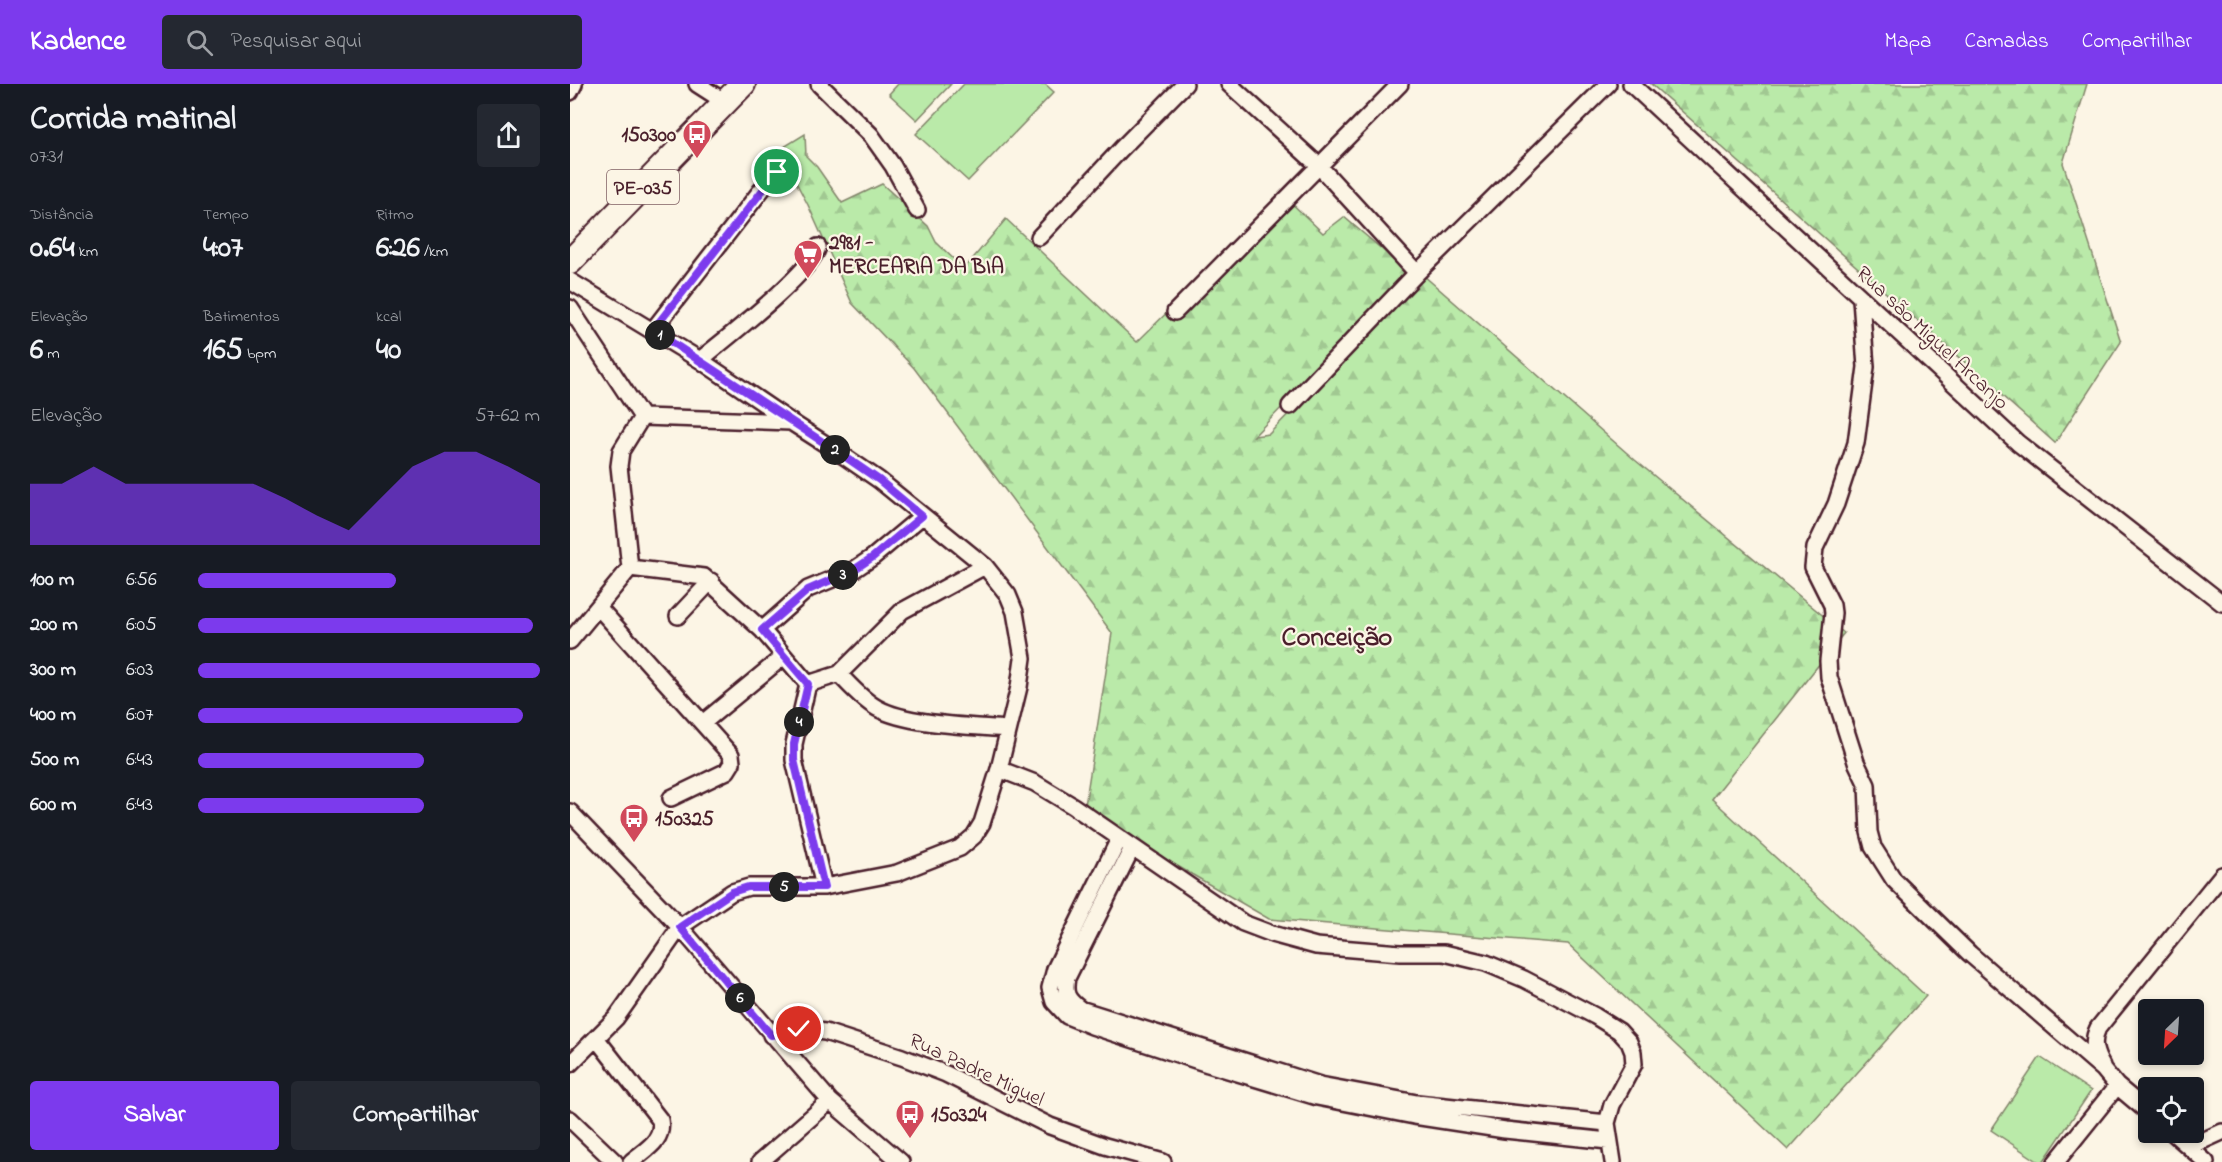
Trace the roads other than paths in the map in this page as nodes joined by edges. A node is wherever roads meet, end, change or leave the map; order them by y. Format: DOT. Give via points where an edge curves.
graph roads {
  1 [pos="574,84"];
  2 [pos="697,84"];
  3 [pos="743,84"];
  4 [pos="819,84"];
  5 [pos="1185,84"];
  6 [pos="1229,84"];
  7 [pos="1400,84"];
  8 [pos="1608,84"];
  9 [pos="1631,84"];
  10 [pos="570,92"];
  11 [pos="725,102"];
  12 [pos="1319,166"];
  13 [pos="784,175"];
  14 [pos="917,210"];
  15 [pos="1040,237"];
  16 [pos="818,247"];
  17 [pos="570,262"];
  18 [pos="1417,273"];
  19 [pos="570,281"];
  20 [pos="1861,300"];
  21 [pos="570,308"];
  22 [pos="1176,312"];
  23 [pos="653,330"];
  24 [pos="700,360"];
  25 [pos="1290,406"];
  26 [pos="642,417"];
  27 [pos="791,422"];
  28 [pos="922,516"];
  29 [pos="985,566"];
  30 [pos="630,568"];
  31 [pos="711,582"];
  32 [pos="2222,603"];
  33 [pos="599,608"];
  34 [pos="678,616"];
  35 [pos="762,630"];
  36 [pos="570,641"];
  37 [pos="784,656"];
  38 [pos="839,674"];
  39 [pos="808,684"];
  40 [pos="704,722"];
  41 [pos="1007,729"];
  42 [pos="999,769"];
  43 [pos="671,798"];
  44 [pos="570,812"];
  45 [pos="1126,843"];
  46 [pos="2222,875"];
  47 [pos="824,887"];
  48 [pos="680,927"];
  49 [pos="771,1035"];
  50 [pos="596,1038"];
  51 [pos="570,1064"];
  52 [pos="2103,1069"];
  53 [pos="2117,1086"];
  54 [pos="830,1101"];
  55 [pos="2138,1104"];
  56 [pos="570,1119"];
  57 [pos="1607,1123"];
  58 [pos="2222,1132"];
  59 [pos="1608,1141"];
  60 [pos="2184,1143"];
  61 [pos="2189,1147"];
  62 [pos="615,1162"];
  63 [pos="631,1162"];
  64 [pos="760,1162"];
  65 [pos="901,1162"];
  66 [pos="1163,1162"];
  67 [pos="1613,1162"];
  68 [pos="2056,1162"];
  69 [pos="2206,1162"];
  1 -- 10 [label="street"];
  2 -- 11 [label="street"];
  3 -- 11 [label="main road, PE-035"];
  4 -- 14 [label="street" via="871,135"];
  5 -- 15 [label="street"];
  6 -- 12 [label="street"];
  7 -- 12 [label="street"];
  8 -- 18 [label="street"];
  9 -- 20 [label="street, Rua são Miguel Arcanjo"];
  11 -- 17 [label="main road, PE-035"];
  12 -- 18 [label="street"];
  12 -- 22 [label="street"];
  13 -- 23 [label="street" via="773,175"];
  16 -- 24 [label="street" via="813,259 772,300"];
  18 -- 25 [label="street"];
  19 -- 23 [label="street"];
  20 -- 32 [label="street, Rua são Miguel Arcanjo" via="2018,444"];
  20 -- 52 [label="street" via="1866,367 1856,443 1836,504 1815,548 1812,567 1832,605 1829,677 1856,762 1867,784 1873,847 1894,880 1970,954"];
  21 -- 26 [label="street"];
  23 -- 24 [label="street"];
  24 -- 27 [label="street"];
  26 -- 27 [label="street"];
  26 -- 30 [label="street" via="621,451 619,466"];
  27 -- 28 [label="street" via="879,480"];
  28 -- 29 [label="street"];
  28 -- 35 [label="street" via="852,571 808,590"];
  29 -- 38 [label="street" via="902,611"];
  29 -- 41 [label="street" via="1008,595 1023,658"];
  30 -- 31 [label="street" via="704,577"];
  30 -- 33 [label="street"];
  31 -- 34 [label="street"];
  31 -- 35 [label="street"];
  33 -- 36 [label="street"];
  33 -- 40 [label="street"];
  35 -- 37 [label="street"];
  37 -- 39 [label="street"];
  37 -- 40 [label="street"];
  38 -- 39 [label="street"];
  38 -- 41 [label="street" via="874,707 886,712 949,724"];
  39 -- 47 [label="street" via="794,760"];
  40 -- 43 [label="street" via="731,755 732,763 727,771"];
  41 -- 42 [label="street"];
  42 -- 45 [label="street" via="1035,783"];
  42 -- 47 [label="street" via="982,823 960,848 897,873"];
  44 -- 48 [label="street"];
  45 -- 57 [label="street" via="1242,922 1272,934 1316,946 1455,955 1524,979 1595,1016 1619,1030 1633,1052 1634,1064"];
  45 -- 57 [label="street" via="1067,978 1068,1000 1080,1009 1320,1085 1417,1103"];
  45 -- 59 [label="street" via="1055,969 1050,988 1054,1002 1067,1016 1170,1053 1317,1097 1505,1130"];
  46 -- 52 [label="street" via="2098,1028 2093,1046"];
  47 -- 48 [label="street" via="748,887 732,892"];
  48 -- 49 [label="street"];
  48 -- 50 [label="street" via="616,1018"];
  49 -- 54 [label="street"];
  49 -- 66 [label="street, Rua Padre Miguel" via="808,1029 836,1035 946,1074 1050,1126"];
  50 -- 51 [label="street"];
  50 -- 63 [label="street" via="660,1120 658,1138"];
  52 -- 53 [label="street"];
  53 -- 55 [label="street"];
  53 -- 68 [label="street"];
  54 -- 64 [label="street"];
  54 -- 65 [label="street"];
  56 -- 62 [label="street"];
  57 -- 59 [label="street"];
  58 -- 61 [label="street"];
  59 -- 67 [label="street"];
  60 -- 61 [label="street"];
  61 -- 69 [label="street"];
}
